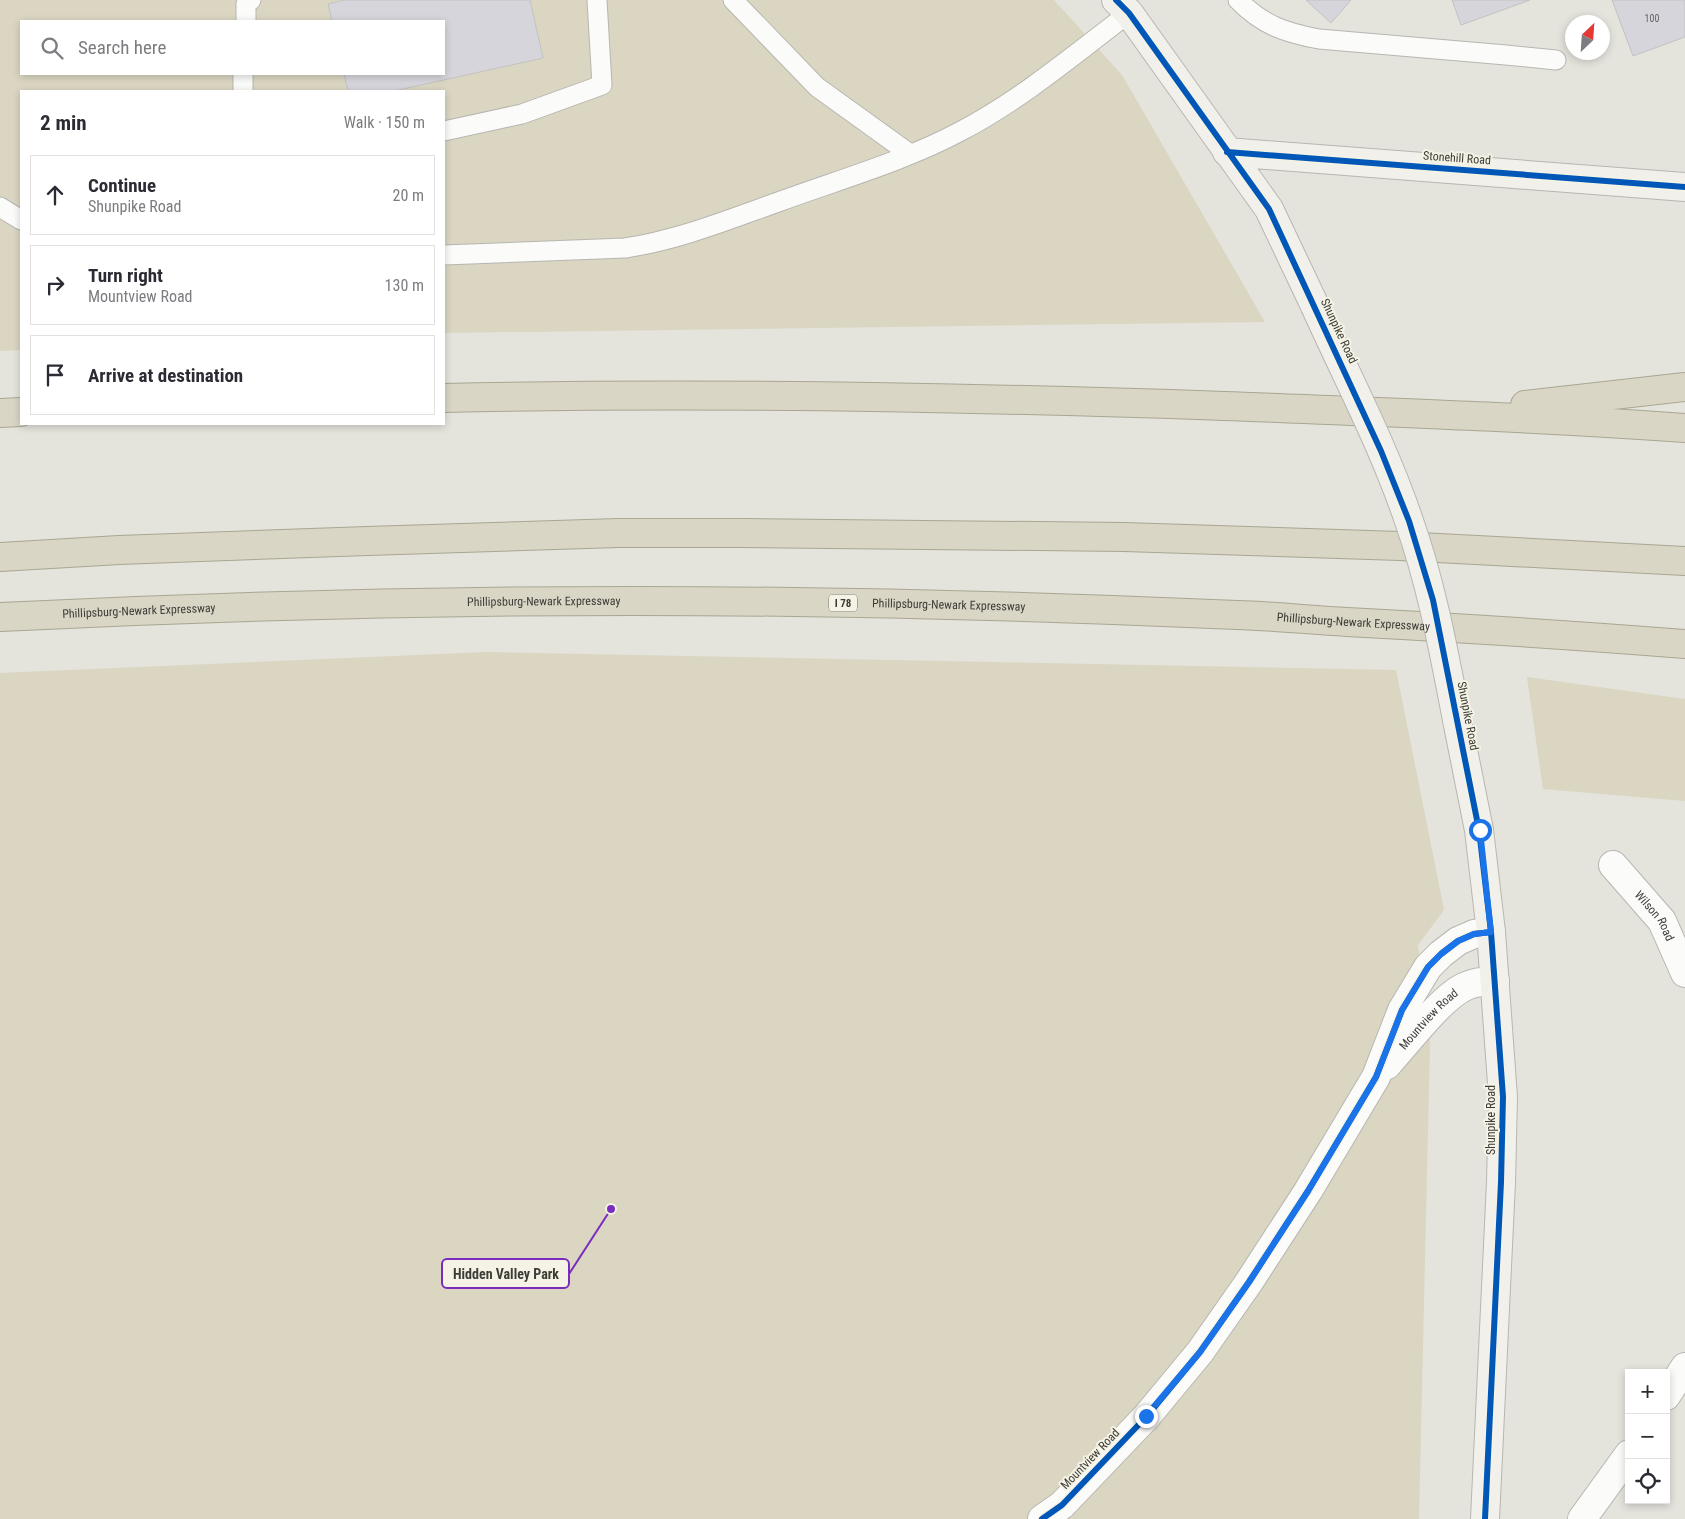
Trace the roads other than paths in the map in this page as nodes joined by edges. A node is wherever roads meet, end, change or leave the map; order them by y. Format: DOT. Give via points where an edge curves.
graph roads {
  1 [pos="251,0"];
  2 [pos="597,0"];
  3 [pos="733,0"];
  4 [pos="1238,0"];
  5 [pos="1122,7"];
  6 [pos="246,20"];
  7 [pos="1556,60"];
  8 [pos="243,75"];
  9 [pos="242,90"];
  10 [pos="445,131"];
  11 [pos="1228,152"];
  12 [pos="910,154"];
  13 [pos="1685,187"];
  14 [pos="0,207"];
  15 [pos="20,219"];
  16 [pos="445,256"];
  17 [pos="1685,388"];
  18 [pos="445,398"];
  19 [pos="20,412"];
  20 [pos="0,413"];
  21 [pos="1436,414"];
  22 [pos="1685,428"];
  23 [pos="0,557"];
  24 [pos="1685,561"];
  25 [pos="0,617"];
  26 [pos="1685,644"];
  27 [pos="1613,865"];
  28 [pos="1491,932"];
  29 [pos="1685,974"];
  30 [pos="1495,981"];
  31 [pos="1376,1077"];
  32 [pos="1685,1367"];
  33 [pos="1670,1390"];
  34 [pos="1625,1459"];
  35 [pos="1042,1519"];
  36 [pos="1485,1519"];
  37 [pos="1582,1519"];
  1 -- 6 [label="lane" via="246,4"];
  2 -- 10 [label="lane" via="602,85 522,114"];
  3 -- 12 [label="lane" via="817,87"];
  4 -- 7 [label="lane" via="1264,22 1319,39"];
  5 -- 11 [label="street, Shunpike Road"];
  5 -- 12 [label="lane" via="1036,84 961,132"];
  8 -- 9 [label="lane"];
  11 -- 13 [label="street, Stonehill Road"];
  11 -- 28 [label="street, Shunpike Road, bridge" via="1269,209 1382,451 1409,521 1433,600 1480,830"];
  12 -- 16 [label="lane" via="720,223 646,245"];
  14 -- 15 [label="lane"];
  17 -- 21 [label="highway"];
  18 -- 21 [label="highway" via="1008,399"];
  19 -- 20 [label="highway"];
  21 -- 22 [label="highway"];
  23 -- 24 [label="highway" via="367,540 752,533 1124,537 1400,546"];
  25 -- 26 [label="highway, Phillipsburg-Newark Expressway / I 78" via="372,604 876,604 1238,615"];
  27 -- 29 [label="street, Wilson Road" via="1662,921"];
  28 -- 30 [label="street, Shunpike Road"];
  28 -- 31 [label="street, Mountview Road" via="1474,934 1458,941 1428,967 1402,1010"];
  30 -- 31 [label="street, Mountview Road" via="1477,982 1462,988"];
  30 -- 36 [label="street, Shunpike Road" via="1503,1097 1502,1182"];
  31 -- 35 [label="street, Mountview Road" via="1249,1282 1200,1352 1146,1416 1062,1505"];
  32 -- 33 [label="street"];
  34 -- 37 [label="street"];
}
